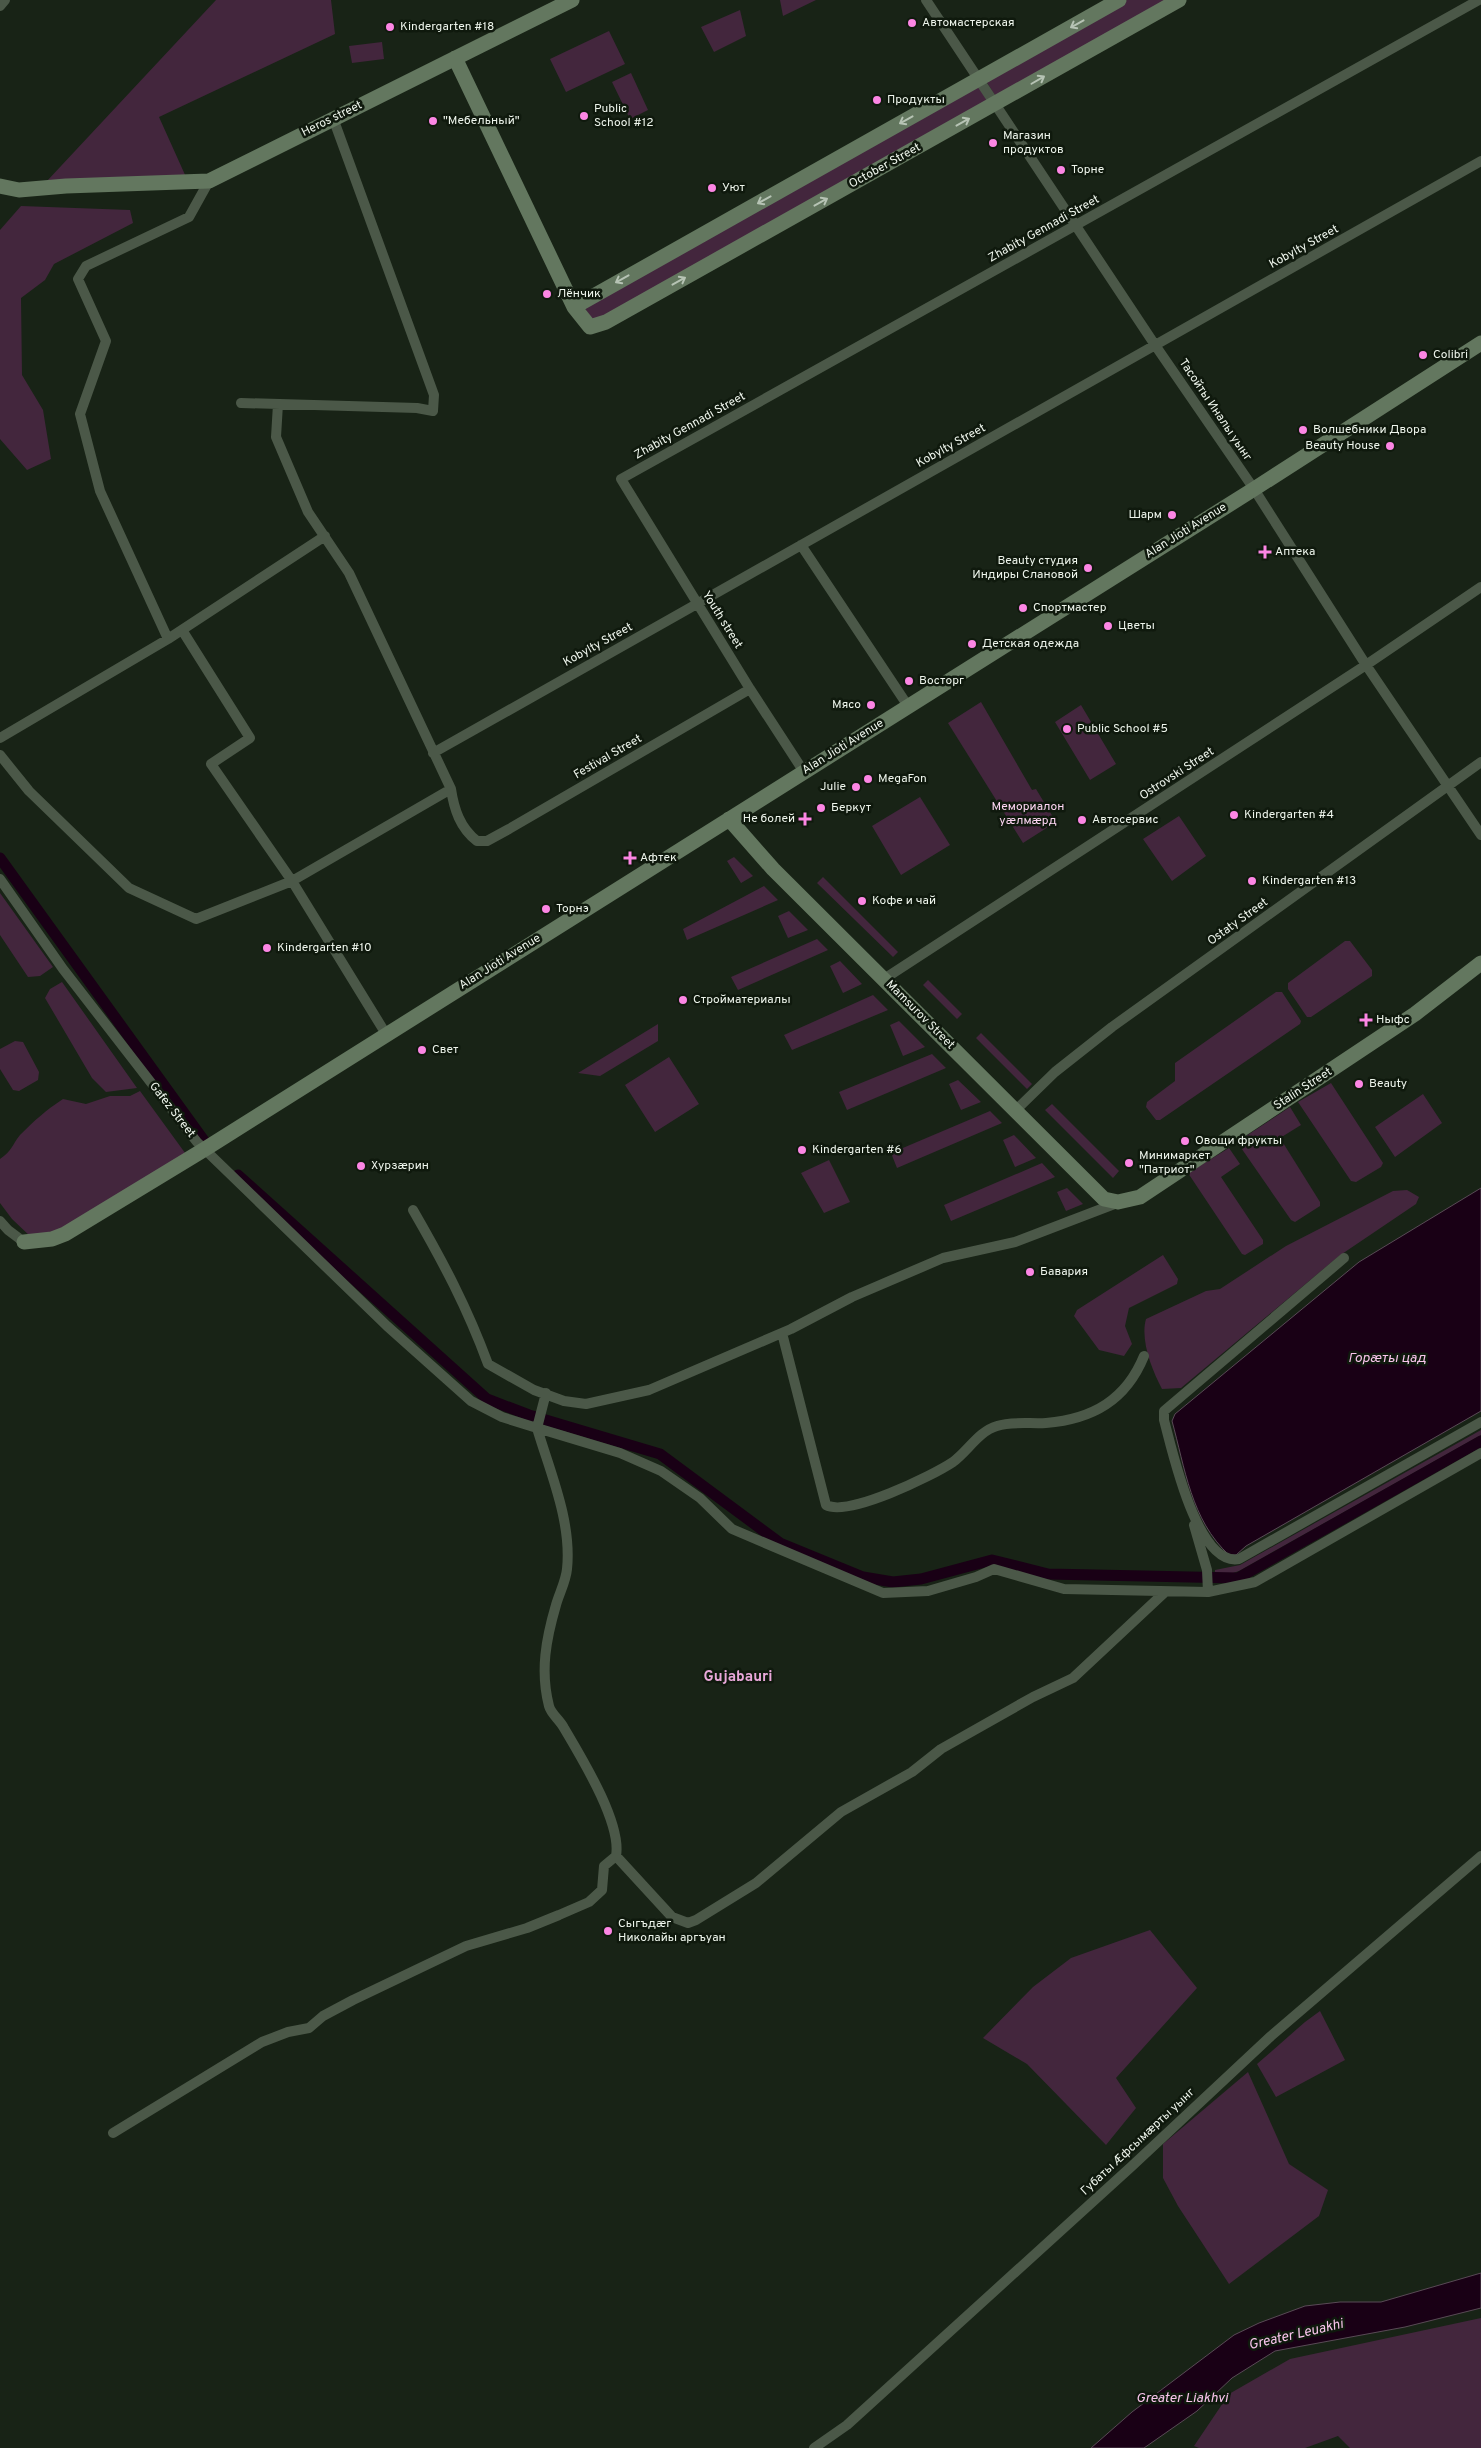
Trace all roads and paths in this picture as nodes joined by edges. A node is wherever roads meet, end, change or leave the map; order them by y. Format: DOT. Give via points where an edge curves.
graph roads {
  1 [pos="5,0"];
  2 [pos="572,0"];
  3 [pos="1119,0"];
  4 [pos="1179,0"];
  5 [pos="1479,0"];
  6 [pos="931,2"];
  7 [pos="0,6"];
  8 [pos="455,58"];
  9 [pos="979,79"];
  10 [pos="995,104"];
  11 [pos="333,118"];
  12 [pos="1481,161"];
  13 [pos="209,181"];
  14 [pos="0,186"];
  15 [pos="1076,226"];
  16 [pos="574,307"];
  17 [pos="1481,343"];
  18 [pos="1155,345"];
  19 [pos="241,403"];
  20 [pos="278,404"];
  21 [pos="621,479"];
  22 [pos="1254,489"];
  23 [pos="325,536"];
  24 [pos="801,545"];
  25 [pos="1481,587"];
  26 [pos="698,604"];
  27 [pos="182,630"];
  28 [pos="168,638"];
  29 [pos="1366,665"];
  30 [pos="750,689"];
  31 [pos="908,706"];
  32 [pos="0,738"];
  33 [pos="433,753"];
  34 [pos="0,755"];
  35 [pos="1481,762"];
  36 [pos="804,772"];
  37 [pos="1448,785"];
  38 [pos="451,789"];
  39 [pos="729,819"];
  40 [pos="1481,835"];
  41 [pos="0,879"];
  42 [pos="292,881"];
  43 [pos="1481,963"];
  44 [pos="884,979"];
  45 [pos="386,1034"];
  46 [pos="1016,1110"];
  47 [pos="205,1149"];
  48 [pos="1118,1202"];
  49 [pos="413,1210"];
  50 [pos="0,1221"];
  51 [pos="24,1242"];
  52 [pos="1344,1258"];
  53 [pos="782,1333"];
  54 [pos="1144,1356"];
  55 [pos="544,1397"];
  56 [pos="1481,1422"];
  57 [pos="538,1426"];
  58 [pos="1481,1453"];
  59 [pos="1190,1509"];
  60 [pos="1165,1592"];
  61 [pos="1208,1592"];
  62 [pos="616,1856"];
  63 [pos="1481,1856"];
  64 [pos="113,2133"];
  65 [pos="814,2448"];
  1 -- 7 [label="street"];
  2 -- 8 [label="street, Heros street"];
  3 -- 9 [label="street, one-way"];
  10 -- 4 [label="street, October Street, one-way"];
  5 -- 15 [label="street, Zhabity Gennadi Street"];
  6 -- 9 [label="street, Тасойты Иналы уынг"];
  8 -- 11 [label="street, Heros street"];
  8 -- 16 [label="street"];
  9 -- 10 [label="street, Тасойты Иналы уынг"];
  9 -- 16 [label="street, one-way"];
  10 -- 15 [label="street, Тасойты Иналы уынг"];
  16 -- 10 [label="street, October Street, one-way" via="590,328 606,322"];
  11 -- 13 [label="street, Heros street"];
  11 -- 20 [label="street" via="434,395 433,411"];
  12 -- 18 [label="street, Kobylty Street"];
  13 -- 14 [label="street" via="19,190"];
  13 -- 28 [label="street" via="189,217 86,266 78,279 106,341 80,414 100,491"];
  15 -- 18 [label="street, Тасойты Иналы уынг"];
  15 -- 21 [label="street, Zhabity Gennadi Street"];
  17 -- 22 [label="street, Alan Jioti Avenue"];
  18 -- 22 [label="street, Тасойты Иналы уынг"];
  18 -- 24 [label="street, Kobylty Street"];
  19 -- 20 [label="street"];
  20 -- 23 [label="street" via="276,436 308,512"];
  21 -- 26 [label="street, Youth street"];
  22 -- 29 [label="street, Тасойты Иналы уынг"];
  22 -- 31 [label="street, Alan Jioti Avenue"];
  23 -- 27 [label="street"];
  23 -- 33 [label="street" via="349,573"];
  24 -- 26 [label="street, Kobylty Street"];
  24 -- 31 [label="street"];
  25 -- 29 [label="street, Ostrovski Street"];
  26 -- 30 [label="street, Youth street"];
  26 -- 33 [label="street, Kobylty Street"];
  27 -- 28 [label="street"];
  27 -- 42 [label="street" via="250,738 211,764"];
  28 -- 32 [label="street"];
  29 -- 37 [label="street, Тасойты Иналы уынг"];
  29 -- 44 [label="street, Ostrovski Street"];
  30 -- 36 [label="street, Youth street"];
  30 -- 38 [label="street, Festival Street" via="487,841 477,841 468,834 455,811"];
  31 -- 36 [label="street, Alan Jioti Avenue"];
  33 -- 38 [label="street"];
  34 -- 42 [label="street" via="29,791 129,888 196,919"];
  35 -- 37 [label="street, Ostaty Street"];
  36 -- 39 [label="street, Alan Jioti Avenue"];
  37 -- 40 [label="street, Тасойты Иналы уынг"];
  37 -- 46 [label="street, Ostaty Street" via="1112,1026 1055,1072"];
  38 -- 42 [label="street"];
  39 -- 44 [label="street, Mamsurov Street"];
  39 -- 45 [label="street, Alan Jioti Avenue"];
  41 -- 47 [label="street, Gafez Street" via="63,969"];
  42 -- 45 [label="street"];
  43 -- 48 [label="street, Stalin Street" via="1415,1014 1140,1197"];
  44 -- 46 [label="street, Mamsurov Street"];
  45 -- 47 [label="street, Alan Jioti Avenue"];
  46 -- 48 [label="street, Mamsurov Street" via="1104,1199"];
  47 -- 51 [label="street, Gafez Street" via="65,1234"];
  47 -- 57 [label="street" via="245,1191 471,1402 502,1417"];
  48 -- 53 [label="street" via="1015,1242 943,1258 852,1297"];
  49 -- 55 [label="street" via="458,1290 488,1364"];
  50 -- 51 [label="street, Gafez Street"];
  52 -- 59 [label="street" via="1164,1412"];
  53 -- 54 [label="street" via="826,1504 832,1508 887,1494 942,1468 984,1432 997,1426 1056,1422 1086,1415 1123,1392"];
  53 -- 55 [label="street" via="649,1390 586,1404"];
  55 -- 57 [label="street"];
  56 -- 59 [label="street" via="1239,1559 1225,1558 1216,1550"];
  57 -- 60 [label="street" via="620,1453 661,1471 700,1498 732,1529 883,1593 928,1591 994,1569 1064,1589"];
  57 -- 62 [label="street" via="565,1527 567,1569 543,1659 545,1687 550,1709 564,1727 599,1790 615,1836"];
  58 -- 61 [label="street" via="1255,1582"];
  59 -- 61 [label="street" via="1206,1570"];
  60 -- 61 [label="street"];
  60 -- 62 [label="street" via="1073,1678 941,1749 912,1772 841,1812 756,1883 696,1920 688,1923 672,1918"];
  62 -- 64 [label="street" via="604,1866 602,1890 590,1902 527,1928 466,1946 353,2000 323,2016 309,2028 262,2042"];
  63 -- 65 [label="street, Губаты Æфсымæрты уынг" via="1271,2036 847,2425"];
}
